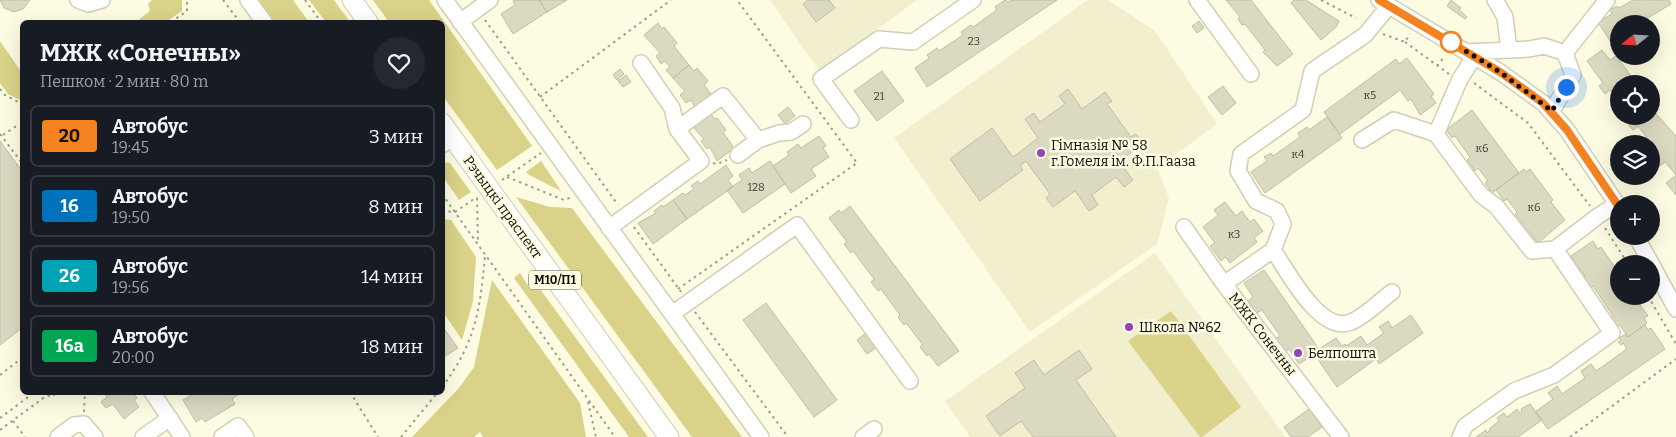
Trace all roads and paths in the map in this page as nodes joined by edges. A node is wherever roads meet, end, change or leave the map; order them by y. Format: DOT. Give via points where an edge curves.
graph roads {
  1 [pos="78,0"];
  2 [pos="102,0"];
  3 [pos="187,0"];
  4 [pos="223,0"];
  5 [pos="248,0"];
  6 [pos="305,0"];
  7 [pos="352,0"];
  8 [pos="445,0"];
  9 [pos="490,0"];
  10 [pos="671,0"];
  11 [pos="737,0"];
  12 [pos="973,0"];
  13 [pos="1197,0"];
  14 [pos="1320,0"];
  15 [pos="1495,0"];
  16 [pos="1607,0"];
  17 [pos="1384,3"];
  18 [pos="1356,18"];
  19 [pos="175,20"];
  20 [pos="238,20"];
  21 [pos="263,20"];
  22 [pos="320,20"];
  23 [pos="367,20"];
  24 [pos="460,22"];
  25 [pos="1418,23"];
  26 [pos="1380,33"];
  27 [pos="1405,42"];
  28 [pos="1509,50"];
  29 [pos="1565,53"];
  30 [pos="1470,55"];
  31 [pos="641,63"];
  32 [pos="1251,74"];
  33 [pos="1460,79"];
  34 [pos="0,89"];
  35 [pos="540,97"];
  36 [pos="20,103"];
  37 [pos="1552,111"];
  38 [pos="851,120"];
  39 [pos="803,124"];
  40 [pos="18,125"];
  41 [pos="677,129"];
  42 [pos="1436,134"];
  43 [pos="1,135"];
  44 [pos="446,135"];
  45 [pos="568,135"];
  46 [pos="758,140"];
  47 [pos="1362,140"];
  48 [pos="550,147"];
  49 [pos="738,155"];
  50 [pos="20,160"];
  51 [pos="700,161"];
  52 [pos="507,177"];
  53 [pos="601,181"];
  54 [pos="483,193"];
  55 [pos="585,194"];
  56 [pos="1611,195"];
  57 [pos="445,198"];
  58 [pos="1610,210"];
  59 [pos="445,211"];
  60 [pos="455,212"];
  61 [pos="1598,216"];
  62 [pos="609,228"];
  63 [pos="1184,228"];
  64 [pos="478,245"];
  65 [pos="1641,245"];
  66 [pos="1555,249"];
  67 [pos="1272,250"];
  68 [pos="1622,255"];
  69 [pos="485,256"];
  70 [pos="1224,284"];
  71 [pos="678,288"];
  72 [pos="1392,292"];
  73 [pos="1674,303"];
  74 [pos="1653,305"];
  75 [pos="672,314"];
  76 [pos="1676,344"];
  77 [pos="1676,359"];
  78 [pos="20,360"];
  79 [pos="0,375"];
  80 [pos="910,381"];
  81 [pos="445,382"];
  82 [pos="31,395"];
  83 [pos="54,395"];
  84 [pos="84,395"];
  85 [pos="154,395"];
  86 [pos="352,395"];
  87 [pos="436,395"];
  88 [pos="46,396"];
  89 [pos="587,399"];
  90 [pos="0,418"];
  91 [pos="170,418"];
  92 [pos="13,420"];
  93 [pos="84,424"];
  94 [pos="0,430"];
  95 [pos="25,437"];
  96 [pos="58,437"];
  97 [pos="95,437"];
  98 [pos="143,437"];
  99 [pos="182,437"];
  100 [pos="222,437"];
  101 [pos="246,437"];
  102 [pos="378,437"];
  103 [pos="401,437"];
  104 [pos="596,437"];
  105 [pos="615,437"];
  106 [pos="669,437"];
  107 [pos="761,437"];
  108 [pos="1341,437"];
  109 [pos="1460,437"];
  110 [pos="1570,437"];
  1 -- 2 [label="street" via="88,4"];
  3 -- 19 [label="path" via="187,11"];
  4 -- 20 [label="path"];
  5 -- 21 [label="street"];
  6 -- 22 [label="path"];
  7 -- 23 [label="main road"];
  8 -- 24 [label="street"];
  9 -- 24 [label="street"];
  10 -- 35 [label="path"];
  11 -- 71 [label="path" via="857,163"];
  12 -- 38 [label="street" via="913,42 879,39 821,79"];
  13 -- 32 [label="street"];
  14 -- 18 [label="path"];
  15 -- 28 [label="street" via="1504,17"];
  16 -- 29 [label="street"];
  17 -- 25 [label="street"];
  17 -- 67 [label="street" via="1365,35 1312,71 1303,110 1240,154 1238,171 1256,200 1277,211 1283,224"];
  24 -- 48 [label="street"];
  25 -- 27 [label="path"];
  25 -- 30 [label="street"];
  26 -- 27 [label="path"];
  27 -- 33 [label="path"];
  28 -- 29 [label="street" via="1544,46"];
  28 -- 30 [label="street"];
  29 -- 37 [label="street" via="1573,75"];
  30 -- 33 [label="street"];
  30 -- 37 [label="street" via="1500,72"];
  31 -- 41 [label="street" via="672,108"];
  33 -- 42 [label="street"];
  33 -- 61 [label="path" via="1474,83 1528,123"];
  34 -- 36 [label="path" via="5,96"];
  37 -- 56 [label="street"];
  39 -- 46 [label="street" via="791,132"];
  40 -- 43 [label="path"];
  41 -- 46 [label="street" via="723,96"];
  41 -- 51 [label="street"];
  42 -- 47 [label="street" via="1394,120"];
  42 -- 66 [label="street" via="1481,195 1496,206 1532,251"];
  43 -- 50 [label="path"];
  44 -- 54 [label="main road, Рэчыцкі праспект / М10/П1"];
  45 -- 48 [label="path"];
  46 -- 49 [label="street"];
  48 -- 52 [label="path"];
  48 -- 55 [label="street"];
  49 -- 51 [label="path" via="717,164"];
  51 -- 62 [label="street"];
  52 -- 54 [label="path"];
  52 -- 55 [label="path" via="564,200"];
  53 -- 55 [label="path"];
  54 -- 60 [label="path"];
  54 -- 64 [label="path"];
  54 -- 106 [label="main road, Рэчыцкі праспект / М10/П1"];
  55 -- 62 [label="street"];
  57 -- 60 [label="path"];
  58 -- 61 [label="street"];
  59 -- 60 [label="path"];
  60 -- 64 [label="path"];
  61 -- 66 [label="street"];
  61 -- 68 [label="path"];
  62 -- 75 [label="street"];
  63 -- 70 [label="street"];
  64 -- 69 [label="path"];
  65 -- 73 [label="street"];
  66 -- 109 [label="street" via="1612,334 1554,375 1514,391 1465,426"];
  67 -- 70 [label="street, МЖК Сонечны"];
  67 -- 72 [label="street" via="1314,310 1330,321 1340,324 1351,322"];
  69 -- 81 [label="path" via="482,296 471,342"];
  69 -- 89 [label="path"];
  70 -- 108 [label="street, МЖК Сонечны"];
  74 -- 76 [label="path"];
  75 -- 80 [label="street" via="797,225"];
  75 -- 107 [label="street"];
  77 -- 110 [label="path"];
  78 -- 79 [label="path"];
  82 -- 90 [label="path"];
  83 -- 88 [label="path"];
  84 -- 93 [label="path"];
  85 -- 91 [label="street"];
  86 -- 102 [label="path"];
  87 -- 103 [label="path"];
  88 -- 92 [label="path"];
  89 -- 104 [label="path"];
  89 -- 105 [label="path"];
  91 -- 98 [label="street"];
  91 -- 99 [label="street"];
  92 -- 94 [label="path"];
  92 -- 95 [label="path"];
  93 -- 96 [label="street" via="74,425"];
  93 -- 97 [label="street"];
  100 -- 101 [label="street" via="238,426"];
}
